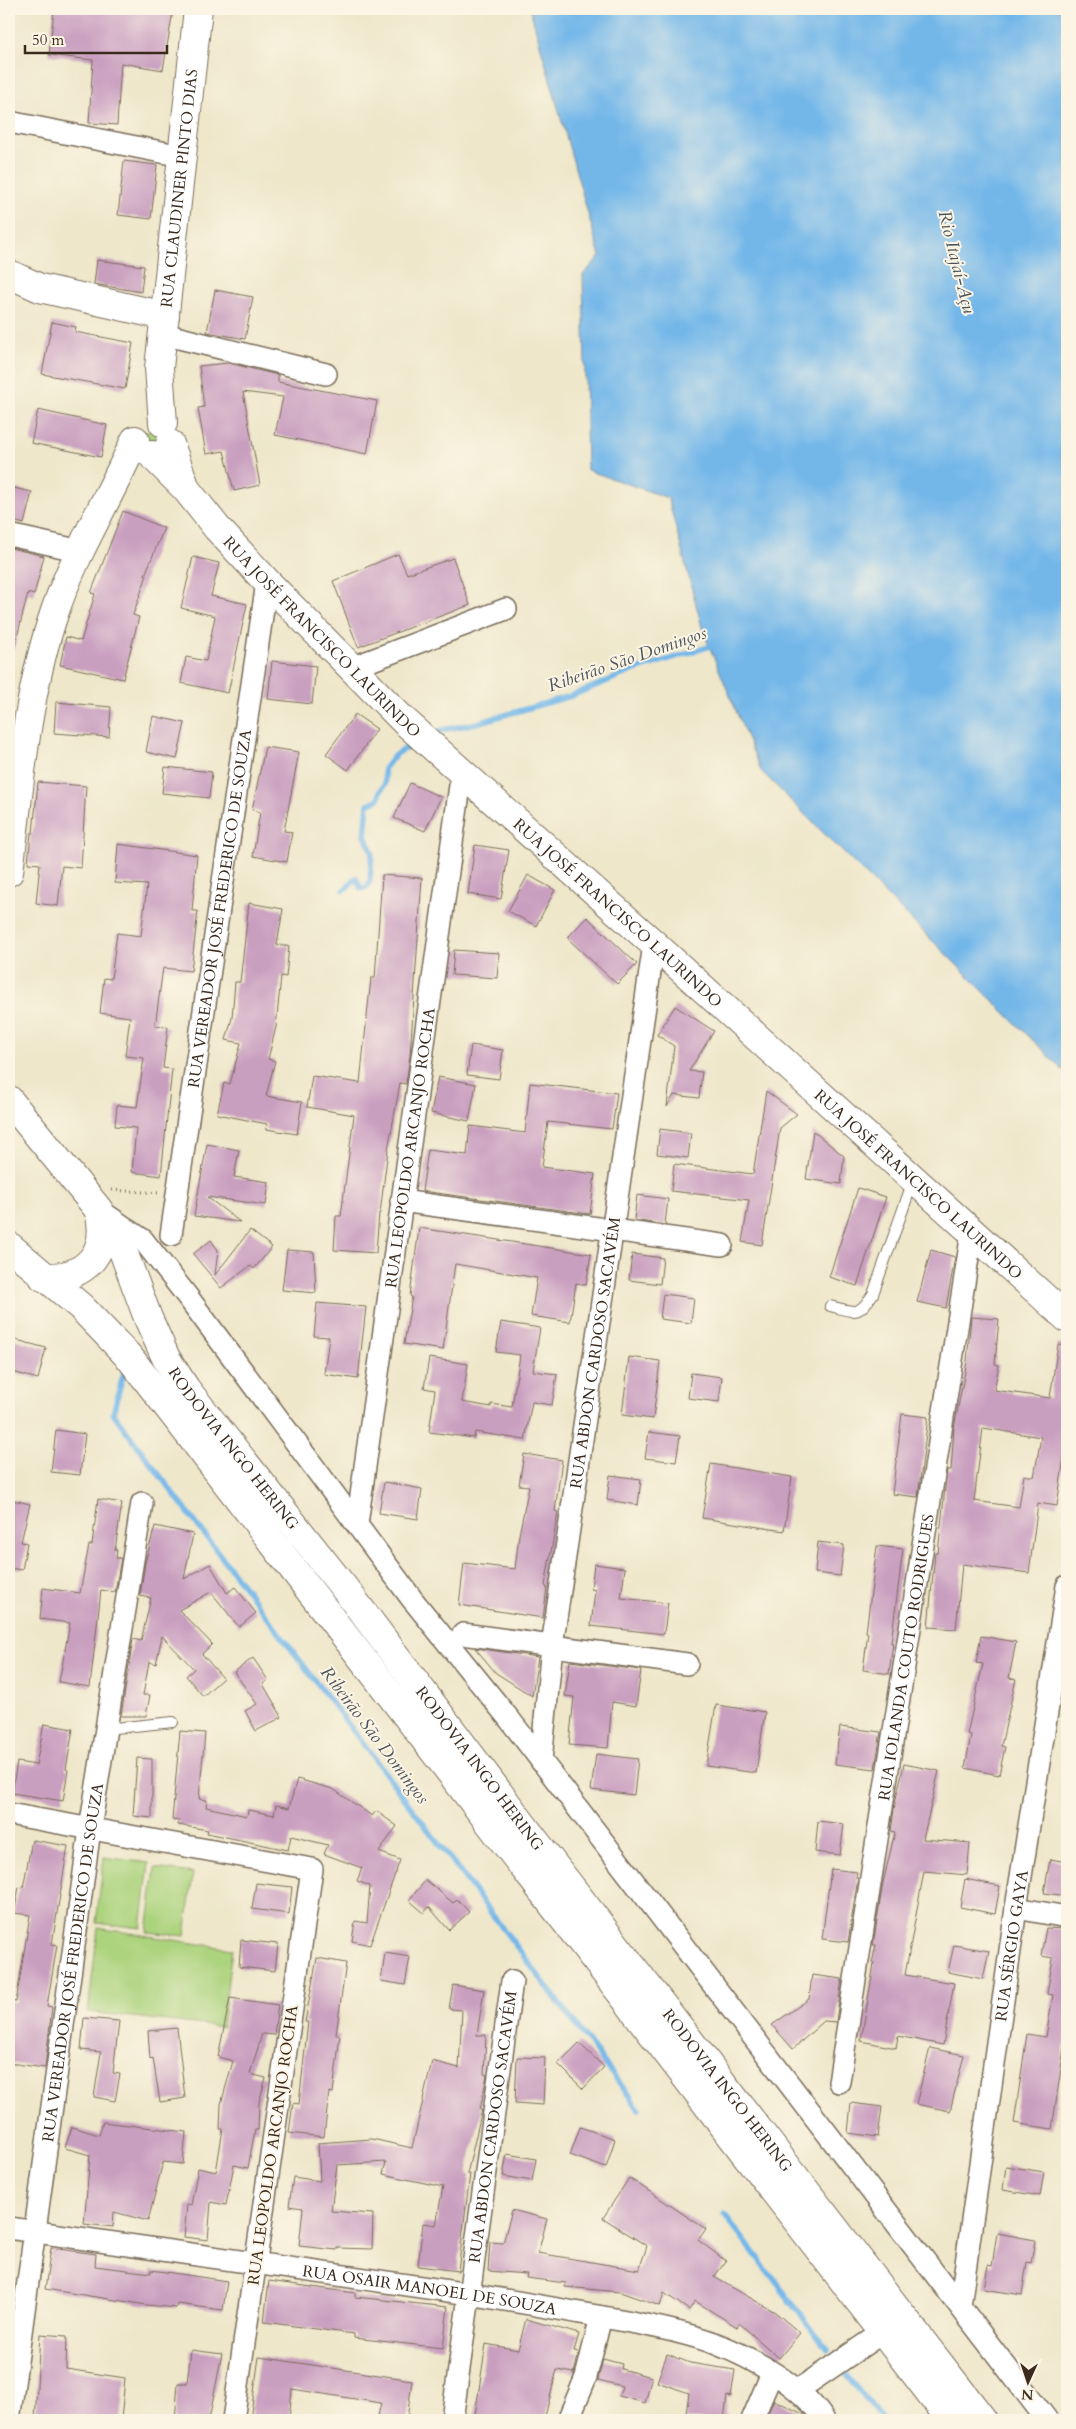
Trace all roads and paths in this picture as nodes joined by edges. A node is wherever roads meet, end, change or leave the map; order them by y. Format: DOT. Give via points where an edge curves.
graph roads {
  1 [pos="198,9"];
  2 [pos="9,122"];
  3 [pos="182,156"];
  4 [pos="9,274"];
  5 [pos="40,288"];
  6 [pos="9,293"];
  7 [pos="164,325"];
  8 [pos="326,374"];
  9 [pos="152,440"];
  10 [pos="9,535"];
  11 [pos="81,551"];
  12 [pos="267,582"];
  13 [pos="506,609"];
  14 [pos="351,668"];
  15 [pos="15,766"];
  16 [pos="462,771"];
  17 [pos="9,872"];
  18 [pos="654,944"];
  19 [pos="9,1100"];
  20 [pos="914,1178"];
  21 [pos="79,1186"];
  22 [pos="177,1192"];
  23 [pos="401,1202"];
  24 [pos="98,1209"];
  25 [pos="613,1230"];
  26 [pos="972,1232"];
  27 [pos="171,1235"];
  28 [pos="722,1245"];
  29 [pos="10,1249"];
  30 [pos="43,1277"];
  31 [pos="830,1306"];
  32 [pos="1067,1318"];
  33 [pos="142,1503"];
  34 [pos="356,1524"];
  35 [pos="1067,1586"];
  36 [pos="463,1634"];
  37 [pos="552,1646"];
  38 [pos="686,1664"];
  39 [pos="173,1722"];
  40 [pos="105,1729"];
  41 [pos="541,1761"];
  42 [pos="9,1814"];
  43 [pos="90,1829"];
  44 [pos="1016,1908"];
  45 [pos="1067,1917"];
  46 [pos="512,1981"];
  47 [pos="839,2082"];
  48 [pos="9,2228"];
  49 [pos="35,2231"];
  50 [pos="255,2263"];
  51 [pos="469,2294"];
  52 [pos="960,2306"];
  53 [pos="601,2317"];
  54 [pos="883,2332"];
  55 [pos="772,2373"];
  56 [pos="798,2390"];
  57 [pos="9,2420"];
  58 [pos="233,2420"];
  59 [pos="452,2420"];
  60 [pos="568,2420"];
  61 [pos="752,2420"];
  62 [pos="824,2420"];
  63 [pos="951,2420"];
  64 [pos="983,2420"];
  65 [pos="1047,2420"];
  1 -- 3 [label="main road, RUA CLAUDINER PINTO DIAS"];
  2 -- 3 [label="street"];
  3 -- 7 [label="main road, RUA CLAUDINER PINTO DIAS"];
  4 -- 5 [label="main road"];
  5 -- 6 [label="main road"];
  5 -- 7 [label="main road"];
  7 -- 8 [label="street"];
  7 -- 9 [label="main road, RUA CLAUDINER PINTO DIAS"];
  9 -- 11 [label="main road" via="116,482"];
  9 -- 12 [label="main road, RUA JOSÉ FRANCISCO LAURINDO" via="217,528"];
  10 -- 11 [label="street"];
  11 -- 15 [label="main road" via="55,610"];
  12 -- 14 [label="main road, RUA JOSÉ FRANCISCO LAURINDO"];
  12 -- 22 [label="street, RUA VEREADOR JOSÉ FREDERICO DE SOUZA"];
  13 -- 14 [label="street"];
  14 -- 16 [label="main road, RUA JOSÉ FRANCISCO LAURINDO" via="402,719"];
  15 -- 17 [label="main road"];
  16 -- 18 [label="main road, RUA JOSÉ FRANCISCO LAURINDO"];
  16 -- 23 [label="street, RUA LEOPOLDO ARCANJO ROCHA"];
  18 -- 20 [label="main road, RUA JOSÉ FRANCISCO LAURINDO"];
  18 -- 25 [label="street, RUA ABDON CARDOSO SACAVÉM"];
  19 -- 21 [label="main road, RODOVIA INGO HERING"];
  20 -- 26 [label="main road, RUA JOSÉ FRANCISCO LAURINDO"];
  20 -- 31 [label="lane" via="873,1294 863,1308 854,1312"];
  21 -- 22 [label="path"];
  21 -- 24 [label="main road, RODOVIA INGO HERING"];
  22 -- 27 [label="street, RUA VEREADOR JOSÉ FREDERICO DE SOUZA"];
  23 -- 25 [label="street"];
  23 -- 34 [label="street, RUA LEOPOLDO ARCANJO ROCHA"];
  24 -- 30 [label="main road" via="102,1236 92,1260 78,1272 61,1278"];
  24 -- 34 [label="street" via="143,1240"];
  24 -- 64 [label="main road, RODOVIA INGO HERING" via="120,1243 166,1358 186,1389 349,1594"];
  25 -- 28 [label="street"];
  25 -- 37 [label="street, RUA ABDON CARDOSO SACAVÉM"];
  26 -- 32 [label="main road, RUA JOSÉ FRANCISCO LAURINDO"];
  26 -- 47 [label="street, RUA IOLANDA COUTO RODRIGUES"];
  29 -- 30 [label="main road, RODOVIA INGO HERING"];
  30 -- 54 [label="main road, RODOVIA INGO HERING" via="80,1307 130,1358"];
  33 -- 40 [label="street, RUA VEREADOR JOSÉ FREDERICO DE SOUZA"];
  34 -- 41 [label="street"];
  35 -- 44 [label="street, RUA SÉRGIO GAYA"];
  36 -- 37 [label="street"];
  37 -- 38 [label="street"];
  37 -- 41 [label="street, RUA ABDON CARDOSO SACAVÉM"];
  39 -- 40 [label="lane"];
  40 -- 43 [label="street, RUA VEREADOR JOSÉ FREDERICO DE SOUZA"];
  41 -- 52 [label="street"];
  42 -- 43 [label="street"];
  43 -- 49 [label="street, RUA VEREADOR JOSÉ FREDERICO DE SOUZA"];
  43 -- 50 [label="street, RUA LEOPOLDO ARCANJO ROCHA" via="312,1869"];
  44 -- 45 [label="street"];
  44 -- 52 [label="street, RUA SÉRGIO GAYA"];
  46 -- 51 [label="street, RUA ABDON CARDOSO SACAVÉM"];
  48 -- 49 [label="street, RUA OSAIR MANOEL DE SOUZA"];
  49 -- 50 [label="street, RUA OSAIR MANOEL DE SOUZA"];
  49 -- 57 [label="street, RUA VEREADOR JOSÉ FREDERICO DE SOUZA"];
  50 -- 51 [label="street, RUA OSAIR MANOEL DE SOUZA"];
  50 -- 58 [label="street, RUA LEOPOLDO ARCANJO ROCHA"];
  51 -- 53 [label="street, RUA OSAIR MANOEL DE SOUZA"];
  51 -- 59 [label="street, RUA ABDON CARDOSO SACAVÉM"];
  52 -- 65 [label="street"];
  53 -- 55 [label="street, RUA OSAIR MANOEL DE SOUZA" via="651,2326 716,2344"];
  53 -- 60 [label="street" via="586,2377"];
  54 -- 56 [label="street"];
  54 -- 63 [label="main road, RODOVIA INGO HERING"];
  55 -- 56 [label="street, RUA OSAIR MANOEL DE SOUZA"];
  55 -- 61 [label="street"];
  56 -- 62 [label="street, RUA OSAIR MANOEL DE SOUZA"];
}
